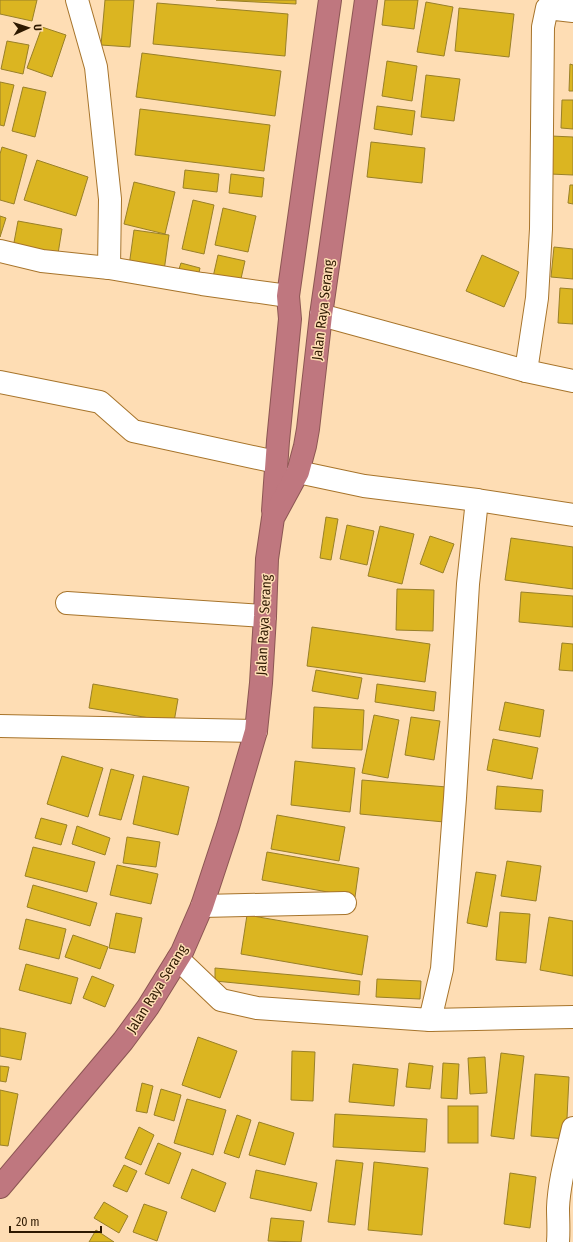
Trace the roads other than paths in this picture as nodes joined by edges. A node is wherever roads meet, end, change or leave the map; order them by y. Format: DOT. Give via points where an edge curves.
graph roads {
  1 [pos="77,0"];
  2 [pos="330,0"];
  3 [pos="366,0"];
  4 [pos="549,4"];
  5 [pos="573,11"];
  6 [pos="0,251"];
  7 [pos="109,268"];
  8 [pos="288,296"];
  9 [pos="321,322"];
  10 [pos="526,371"];
  11 [pos="573,381"];
  12 [pos="0,382"];
  13 [pos="277,452"];
  14 [pos="298,472"];
  15 [pos="477,500"];
  16 [pos="573,515"];
  17 [pos="273,518"];
  18 [pos="67,603"];
  19 [pos="265,616"];
  20 [pos="0,726"];
  21 [pos="256,731"];
  22 [pos="345,903"];
  23 [pos="202,906"];
  24 [pos="178,959"];
  25 [pos="573,1018"];
  26 [pos="430,1020"];
  27 [pos="573,1128"];
  28 [pos="0,1187"];
  29 [pos="558,1242"];
  1 -- 7 [label="street" via="96,67 110,199"];
  2 -- 8 [label="highway"];
  3 -- 9 [label="highway, Jalan Raya Serang"];
  4 -- 5 [label="street"];
  4 -- 10 [label="street" via="543,27 541,229 537,298"];
  6 -- 7 [label="street" via="42,261"];
  7 -- 8 [label="street"];
  8 -- 13 [label="highway" via="290,318"];
  9 -- 10 [label="street"];
  9 -- 14 [label="highway, Jalan Raya Serang" via="308,429"];
  10 -- 11 [label="street"];
  12 -- 13 [label="street" via="100,402 133,431"];
  13 -- 17 [label="highway"];
  14 -- 15 [label="street" via="364,486"];
  14 -- 17 [label="highway, Jalan Raya Serang"];
  15 -- 16 [label="street"];
  15 -- 26 [label="street" via="468,584 442,969"];
  17 -- 19 [label="highway, Jalan Raya Serang" via="267,559"];
  18 -- 19 [label="street"];
  19 -- 21 [label="highway, Jalan Raya Serang"];
  20 -- 21 [label="street"];
  21 -- 23 [label="highway, Jalan Raya Serang"];
  22 -- 23 [label="street"];
  23 -- 24 [label="highway, Jalan Raya Serang"];
  24 -- 26 [label="street" via="220,1000 257,1008"];
  24 -- 28 [label="highway, Jalan Raya Serang" via="123,1041"];
  25 -- 26 [label="street"];
  27 -- 29 [label="street" via="561,1183"];
}
